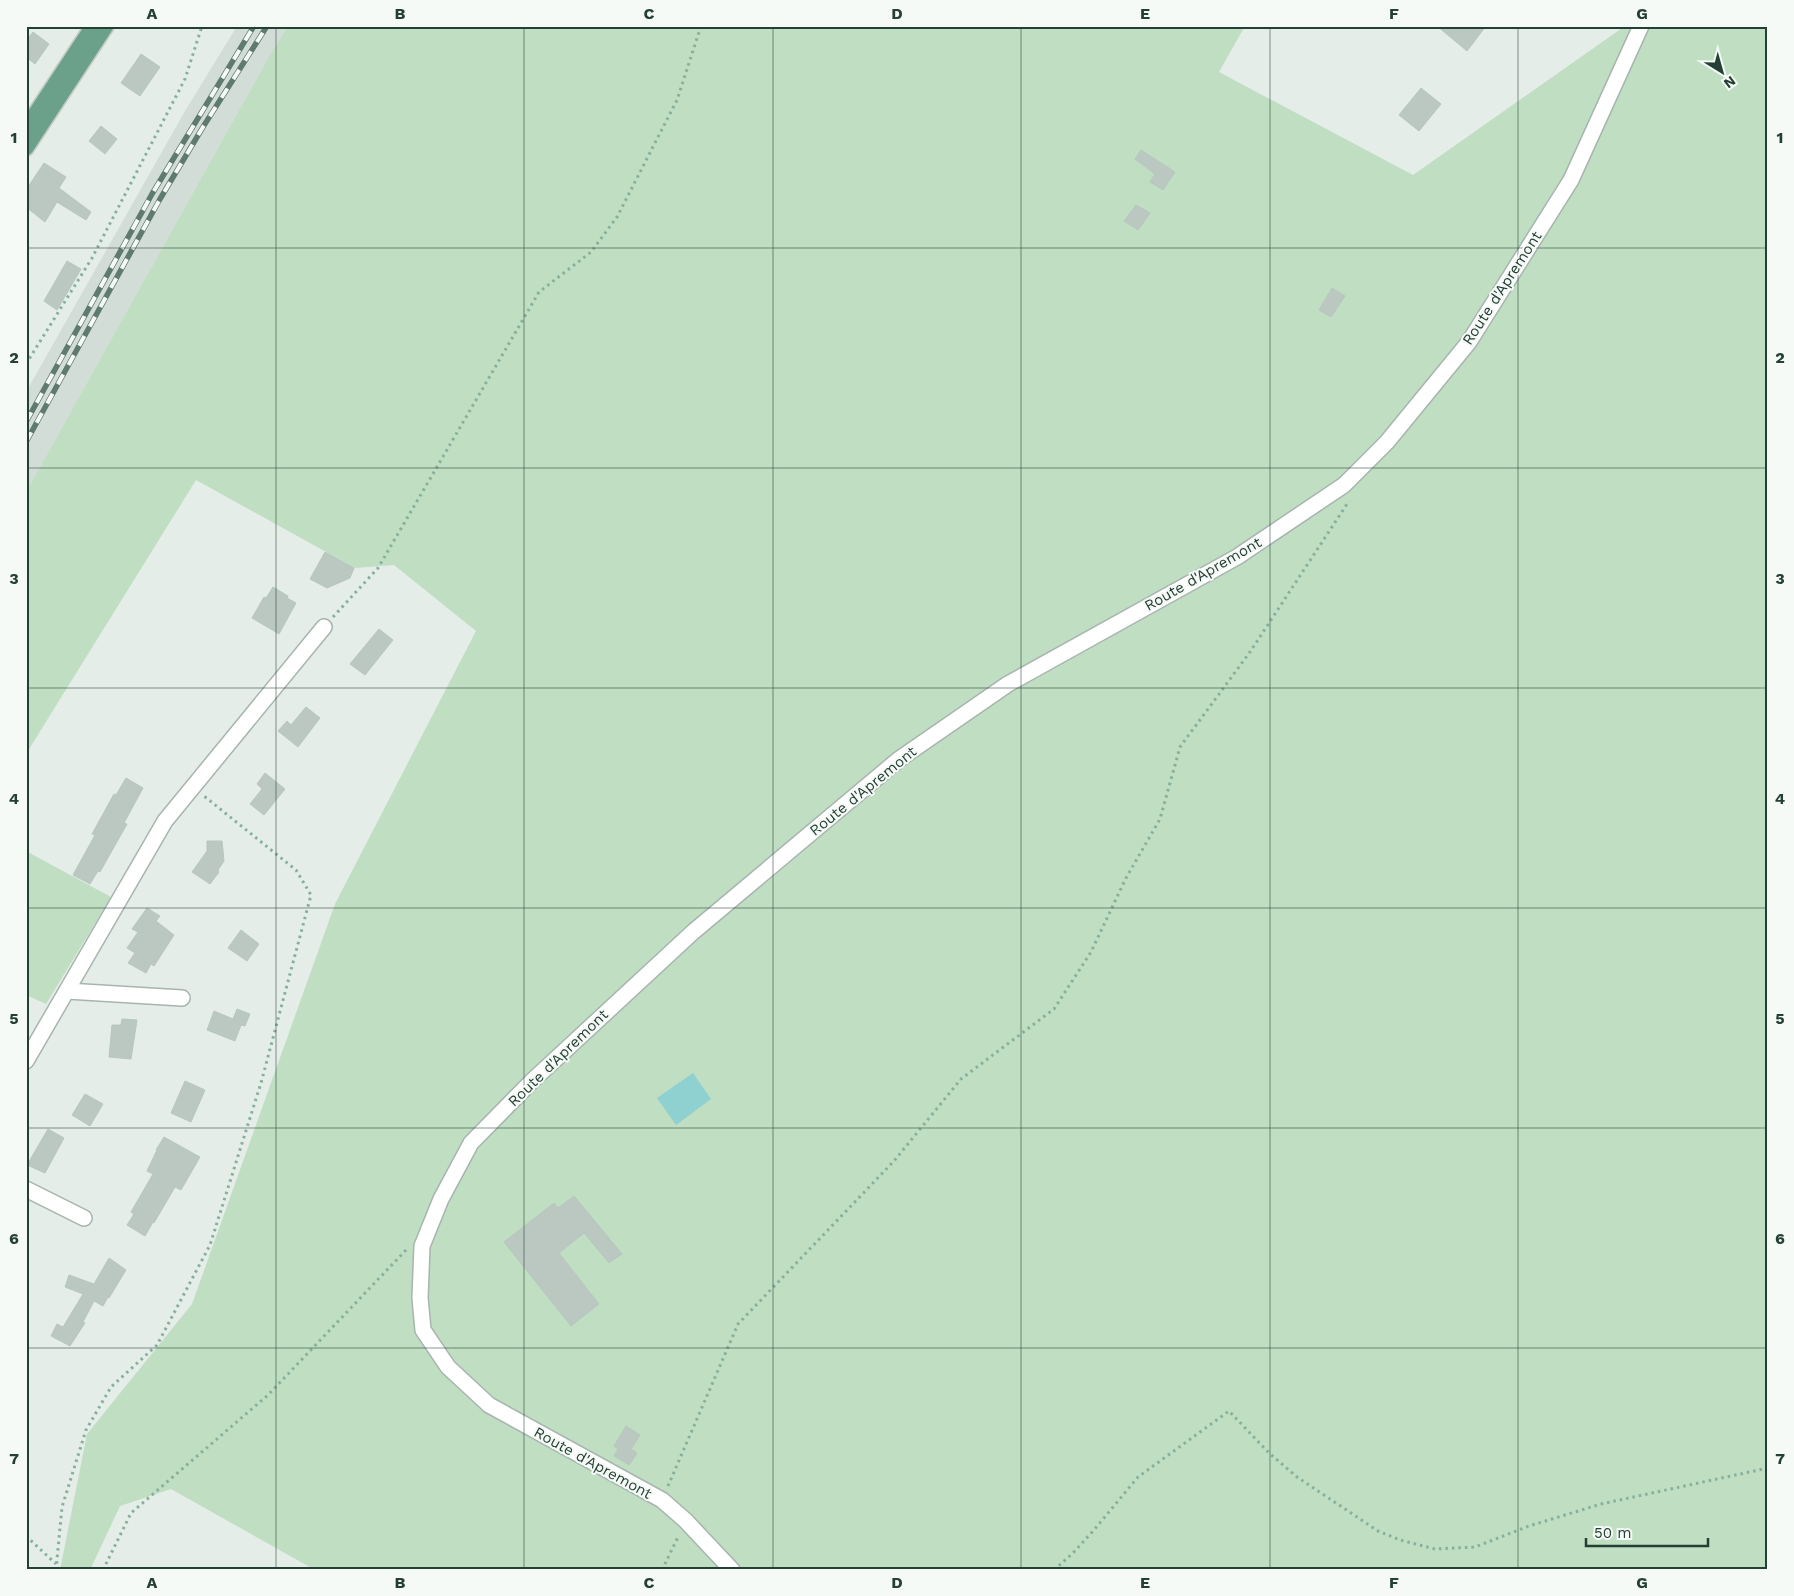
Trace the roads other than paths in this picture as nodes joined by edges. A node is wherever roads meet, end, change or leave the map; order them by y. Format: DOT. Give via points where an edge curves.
graph roads {
  1 [pos="93,26"];
  2 [pos="106,26"];
  3 [pos="1641,26"];
  4 [pos="26,128"];
  5 [pos="26,148"];
  6 [pos="324,627"];
  7 [pos="67,991"];
  8 [pos="182,998"];
  9 [pos="26,1061"];
  10 [pos="26,1189"];
  11 [pos="84,1218"];
  12 [pos="732,1570"];
  1 -- 4 [label="main road"];
  2 -- 5 [label="main road"];
  3 -- 12 [label="street, Route d'Apremont" via="1571,180 1469,342 1387,442 1350,479 1237,557 1008,684 898,760 693,932 532,1081 471,1143 441,1199 422,1246 420,1298 423,1330 448,1367 489,1405 662,1500"];
  6 -- 7 [label="street" via="165,822"];
  7 -- 8 [label="street"];
  7 -- 9 [label="street"];
  10 -- 11 [label="street"];
}
